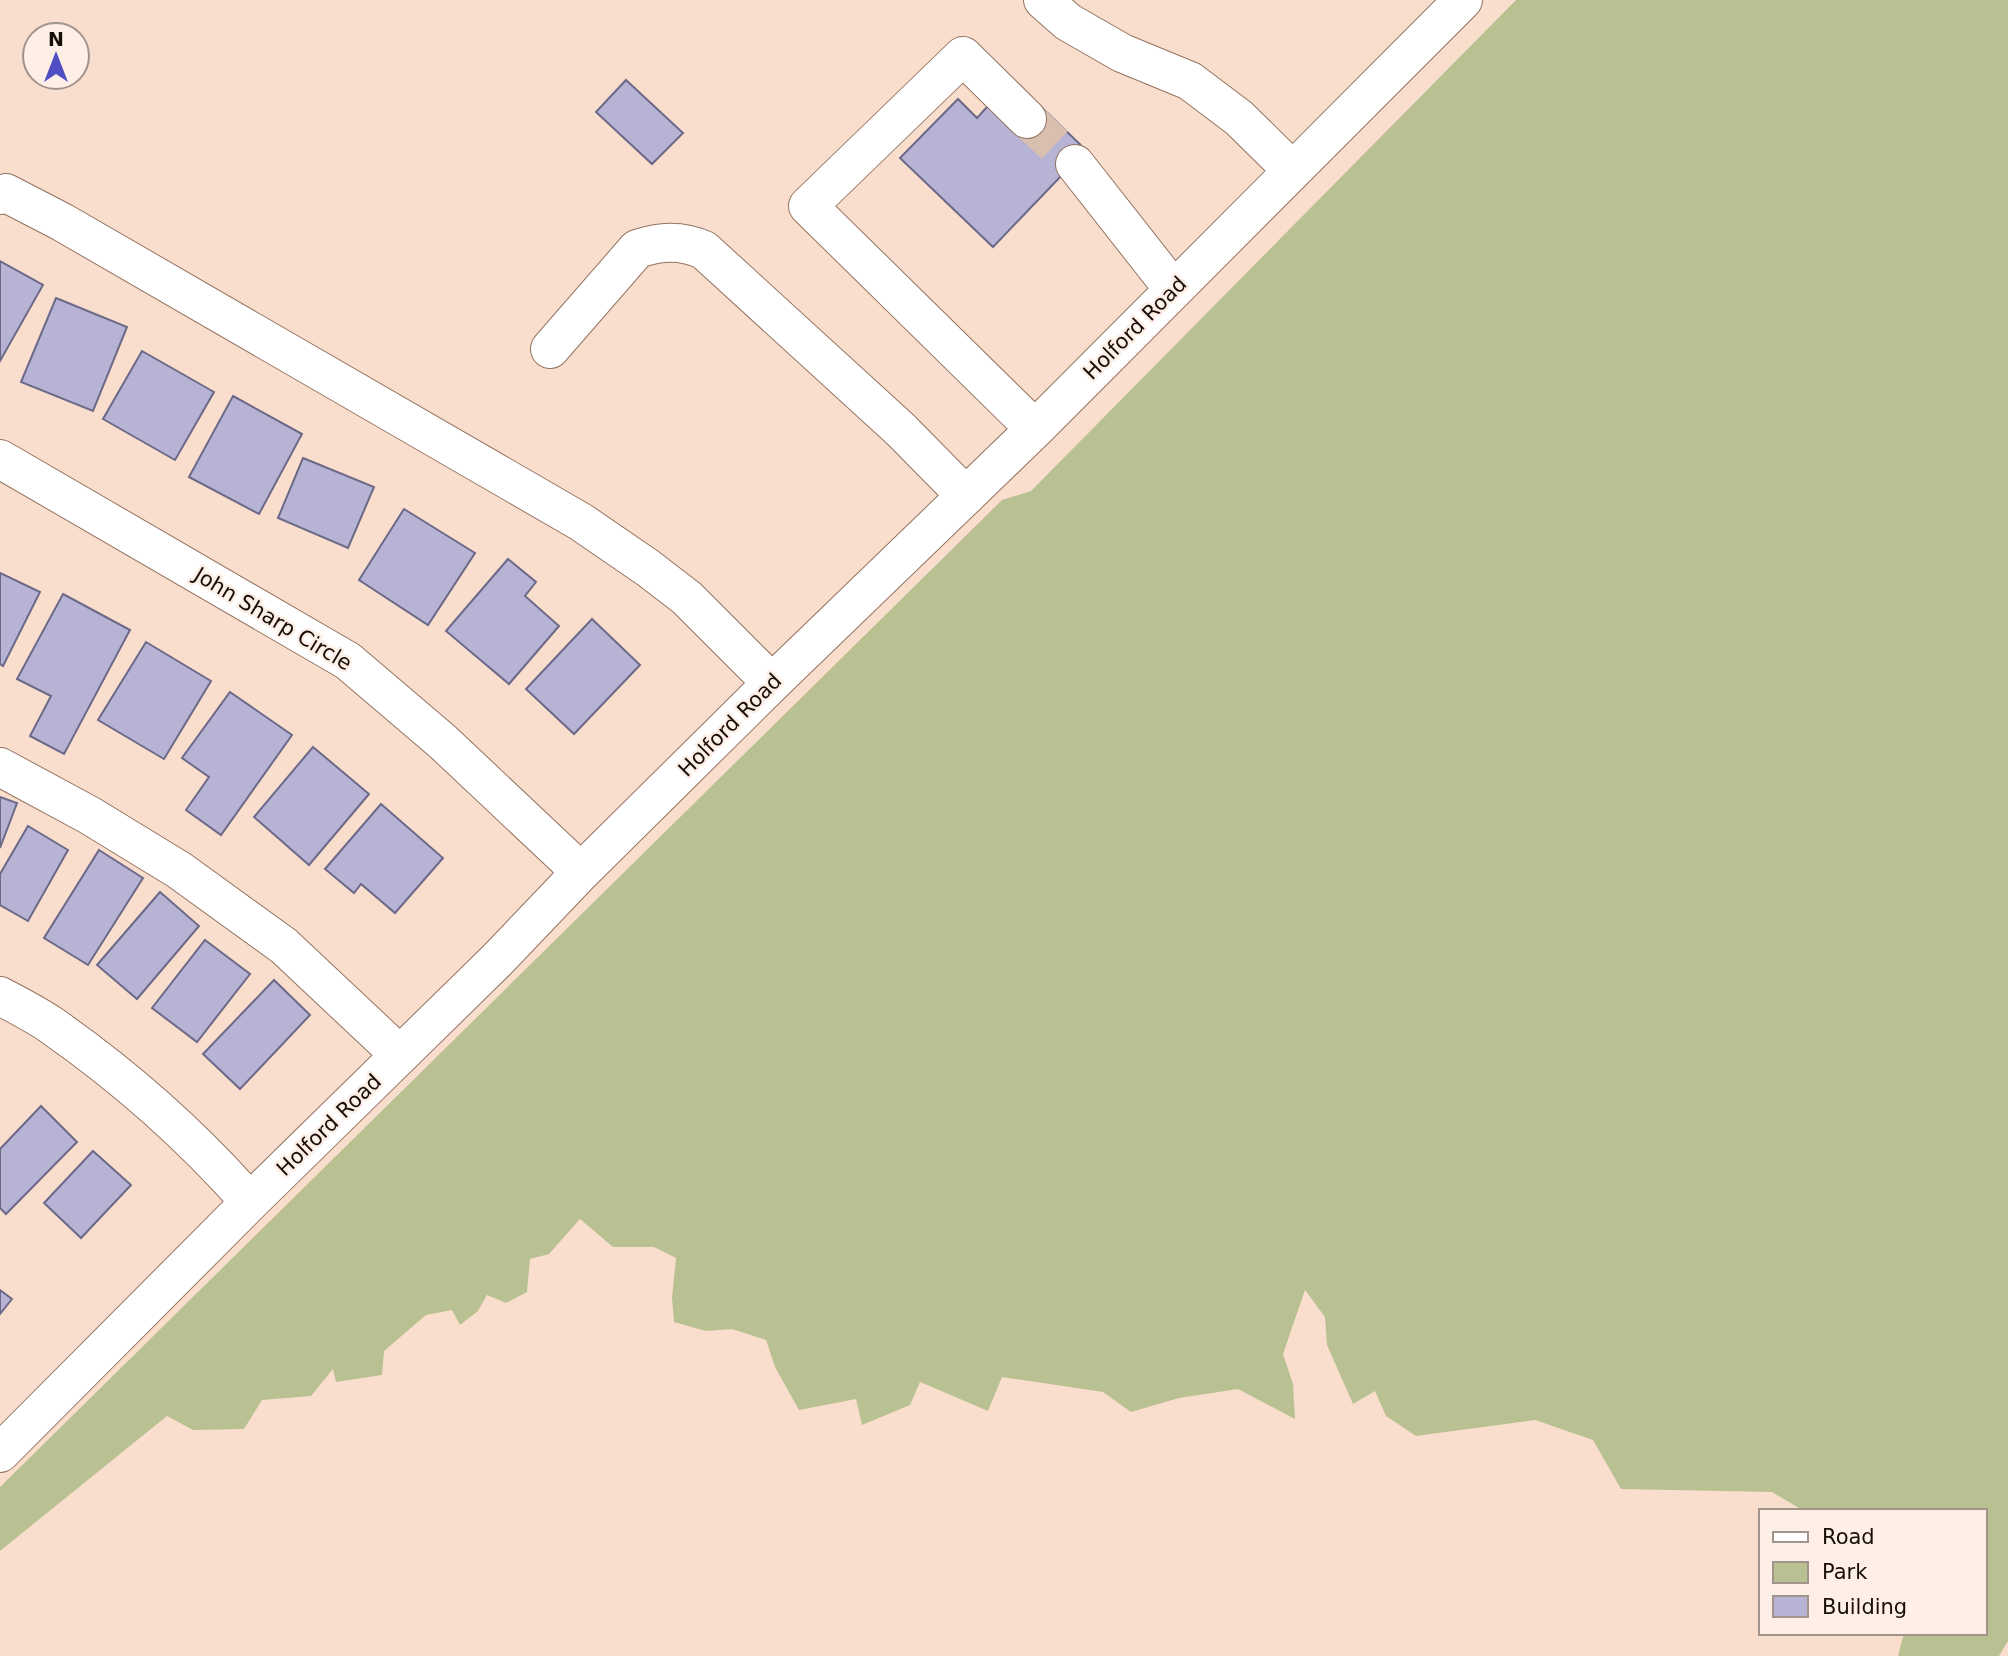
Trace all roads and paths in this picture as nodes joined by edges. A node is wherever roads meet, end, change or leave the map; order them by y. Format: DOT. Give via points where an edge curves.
graph roads {
  1 [pos="1043,0"];
  2 [pos="1463,0"];
  3 [pos="1027,119"];
  4 [pos="1075,164"];
  5 [pos="1292,170"];
  6 [pos="0,195"];
  7 [pos="1174,290"];
  8 [pos="550,349"];
  9 [pos="1035,429"];
  10 [pos="0,459"];
  11 [pos="965,496"];
  12 [pos="772,683"];
  13 [pos="0,767"];
  14 [pos="581,872"];
  15 [pos="0,996"];
  16 [pos="400,1055"];
  17 [pos="250,1202"];
  18 [pos="0,1453"];
  1 -- 5 [label="street" via="1068,22 1122,53 1190,81 1239,118"];
  2 -- 5 [label="street, Holford Road"];
  3 -- 9 [label="street" via="963,56 808,206"];
  4 -- 7 [label="street"];
  5 -- 7 [label="street, Holford Road"];
  6 -- 12 [label="street" via="6,193 62,222 581,522 687,598"];
  7 -- 9 [label="street, Holford Road"];
  8 -- 11 [label="street" via="638,249 671,242 690,244 704,250 901,429"];
  9 -- 11 [label="street, Holford Road"];
  10 -- 14 [label="street, John Sharp Circle" via="348,661 443,742"];
  11 -- 12 [label="street, Holford Road"];
  12 -- 14 [label="street, Holford Road"];
  13 -- 16 [label="street" via="180,870 284,946"];
  14 -- 16 [label="street, Holford Road"];
  15 -- 17 [label="street" via="50,1024 145,1097"];
  16 -- 17 [label="street, Holford Road"];
  17 -- 18 [label="street, Holford Road"];
}
